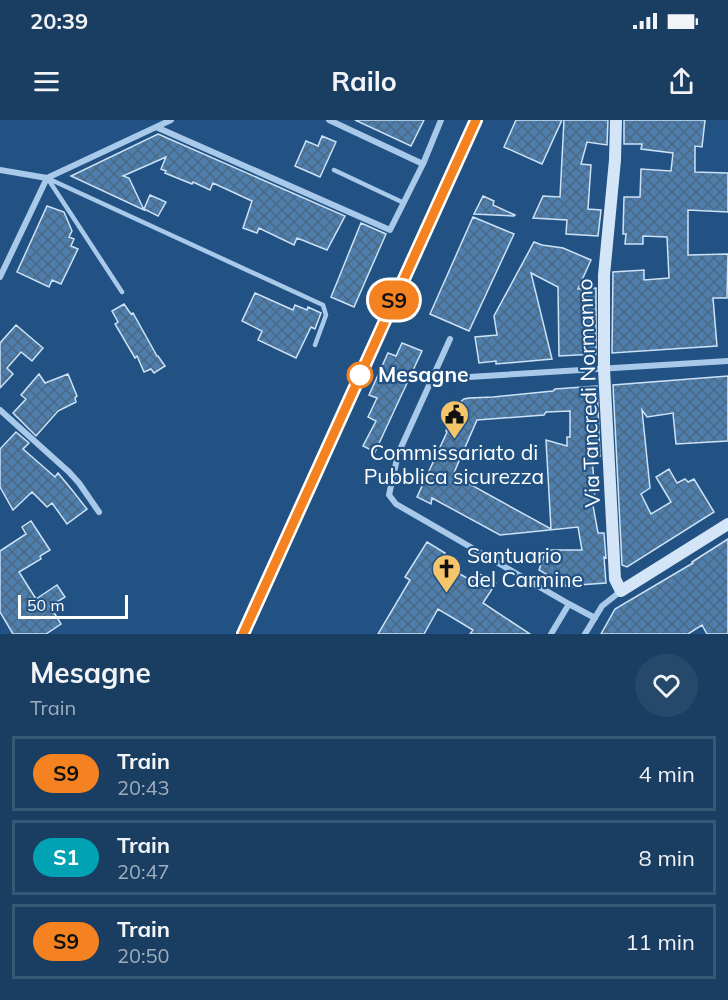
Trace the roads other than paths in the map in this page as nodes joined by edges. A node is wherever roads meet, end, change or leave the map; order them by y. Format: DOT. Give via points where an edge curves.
graph roads {
  1 [pos="171,120"];
  2 [pos="329,120"];
  3 [pos="441,120"];
  4 [pos="616,120"];
  5 [pos="156,127"];
  6 [pos="423,164"];
  7 [pos="0,170"];
  8 [pos="334,170"];
  9 [pos="47,178"];
  10 [pos="404,203"];
  11 [pos="0,277"];
  12 [pos="122,292"];
  13 [pos="450,339"];
  14 [pos="315,345"];
  15 [pos="728,361"];
  16 [pos="604,369"];
  17 [pos="431,381"];
  18 [pos="0,410"];
  19 [pos="99,512"];
  20 [pos="728,524"];
  21 [pos="621,591"];
  22 [pos="569,604"];
  23 [pos="595,618"];
  24 [pos="550,634"];
  25 [pos="585,634"];
  1 -- 5 [label="street"];
  2 -- 6 [label="street"];
  3 -- 6 [label="street"];
  4 -- 16 [label="main road, Via Tancredi Normanno" via="604,275"];
  5 -- 9 [label="street"];
  5 -- 10 [label="street" via="390,230"];
  6 -- 10 [label="street"];
  7 -- 9 [label="street"];
  8 -- 10 [label="lane"];
  9 -- 11 [label="street"];
  9 -- 12 [label="lane"];
  9 -- 14 [label="lane" via="322,305 326,315"];
  13 -- 17 [label="street"];
  15 -- 16 [label="street"];
  16 -- 17 [label="street"];
  16 -- 21 [label="main road, Via Tancredi Normanno" via="615,579"];
  17 -- 22 [label="street" via="398,454 389,495 396,504"];
  18 -- 19 [label="street" via="69,472"];
  20 -- 21 [label="main road"];
  21 -- 23 [label="street" via="602,606"];
  22 -- 23 [label="street"];
  22 -- 24 [label="street"];
  23 -- 25 [label="street"];
}
